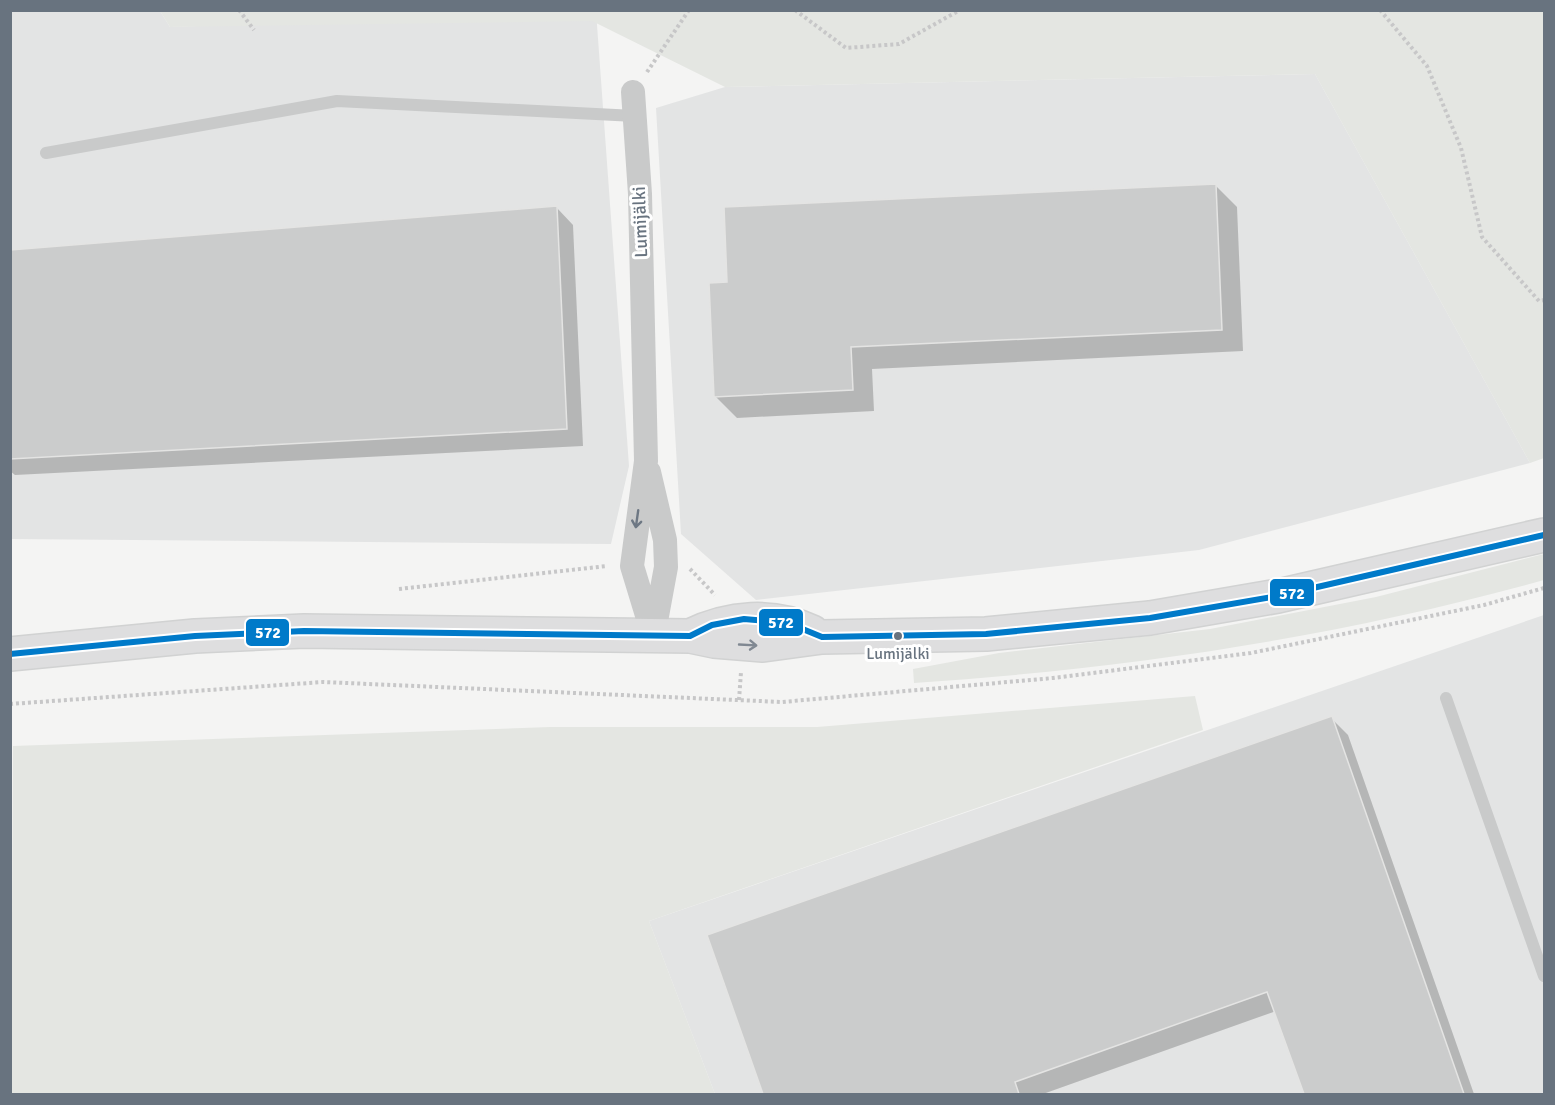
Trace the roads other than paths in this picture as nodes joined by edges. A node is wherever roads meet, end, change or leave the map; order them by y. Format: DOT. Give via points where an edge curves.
graph roads {
  1 [pos="633,92"];
  2 [pos="635,116"];
  3 [pos="46,153"];
  4 [pos="646,461"];
  5 [pos="1545,535"];
  6 [pos="653,635"];
  7 [pos="10,654"];
  8 [pos="1446,698"];
  9 [pos="1545,976"];
  1 -- 2 [label="street, Lumijälki"];
  2 -- 3 [label="lane" via="337,101"];
  2 -- 4 [label="street, Lumijälki"];
  4 -- 6 [label="street, Lumijälki" via="666,540 666,567"];
  4 -- 6 [label="street, Lumijälki, one-way" via="632,566"];
  5 -- 6 [label="main road" via="1278,596 1150,618 986,634 822,637 763,645"];
  6 -- 7 [label="main road" via="304,631 195,636"];
  8 -- 9 [label="lane"];
}
